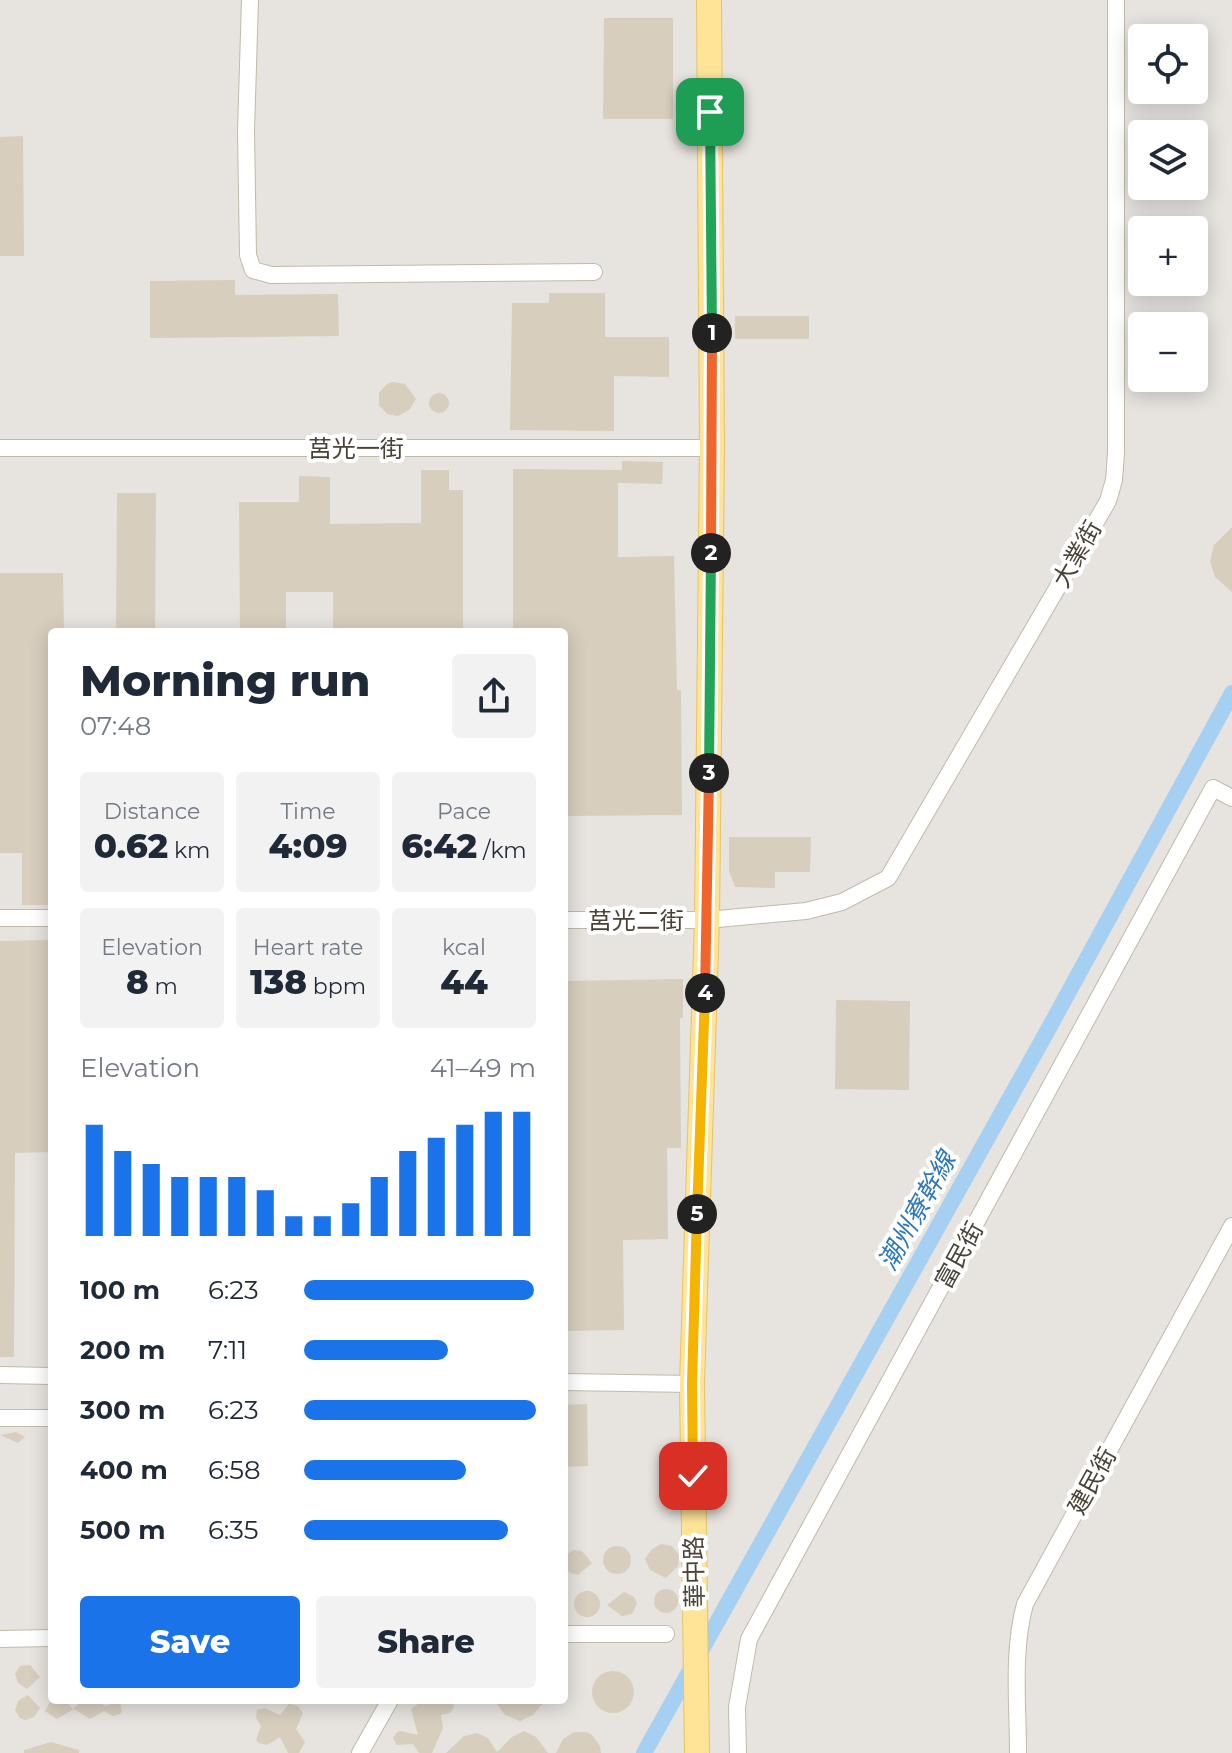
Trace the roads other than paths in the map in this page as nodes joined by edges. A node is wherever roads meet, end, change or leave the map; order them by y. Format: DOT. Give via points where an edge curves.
graph roads {
  1 [pos="250,0"];
  2 [pos="709,0"];
  3 [pos="1116,0"];
  4 [pos="594,272"];
  5 [pos="0,448"];
  6 [pos="712,448"];
  7 [pos="1232,798"];
  8 [pos="0,918"];
  9 [pos="48,918"];
  10 [pos="568,920"];
  11 [pos="707,920"];
  12 [pos="1232,1226"];
  13 [pos="0,1375"];
  14 [pos="48,1376"];
  15 [pos="568,1382"];
  16 [pos="692,1384"];
  17 [pos="0,1418"];
  18 [pos="48,1418"];
  19 [pos="568,1634"];
  20 [pos="666,1634"];
  21 [pos="48,1638"];
  22 [pos="0,1639"];
  23 [pos="388,1704"];
  24 [pos="360,1753"];
  25 [pos="697,1753"];
  26 [pos="738,1753"];
  27 [pos="1018,1753"];
  1 -- 4 [label="street" via="246,131 248,255 253,270 271,275"];
  2 -- 6 [label="main road, 華中路"];
  3 -- 11 [label="street, 大業街" via="1116,453 1108,501 888,878 842,902 806,911"];
  5 -- 6 [label="street, 莒光一街"];
  6 -- 11 [label="main road, 華中路"];
  7 -- 26 [label="street, 富民街" via="1213,788 749,1639 737,1707"];
  8 -- 9 [label="street"];
  10 -- 11 [label="street, 莒光二街"];
  11 -- 16 [label="main road, 華中路"];
  12 -- 27 [label="street, 建民街" via="1025,1604 1018,1628"];
  13 -- 14 [label="street"];
  15 -- 16 [label="street"];
  16 -- 25 [label="main road, 華中路"];
  17 -- 18 [label="street"];
  19 -- 20 [label="street"];
  21 -- 22 [label="street"];
  23 -- 24 [label="street"];
}
